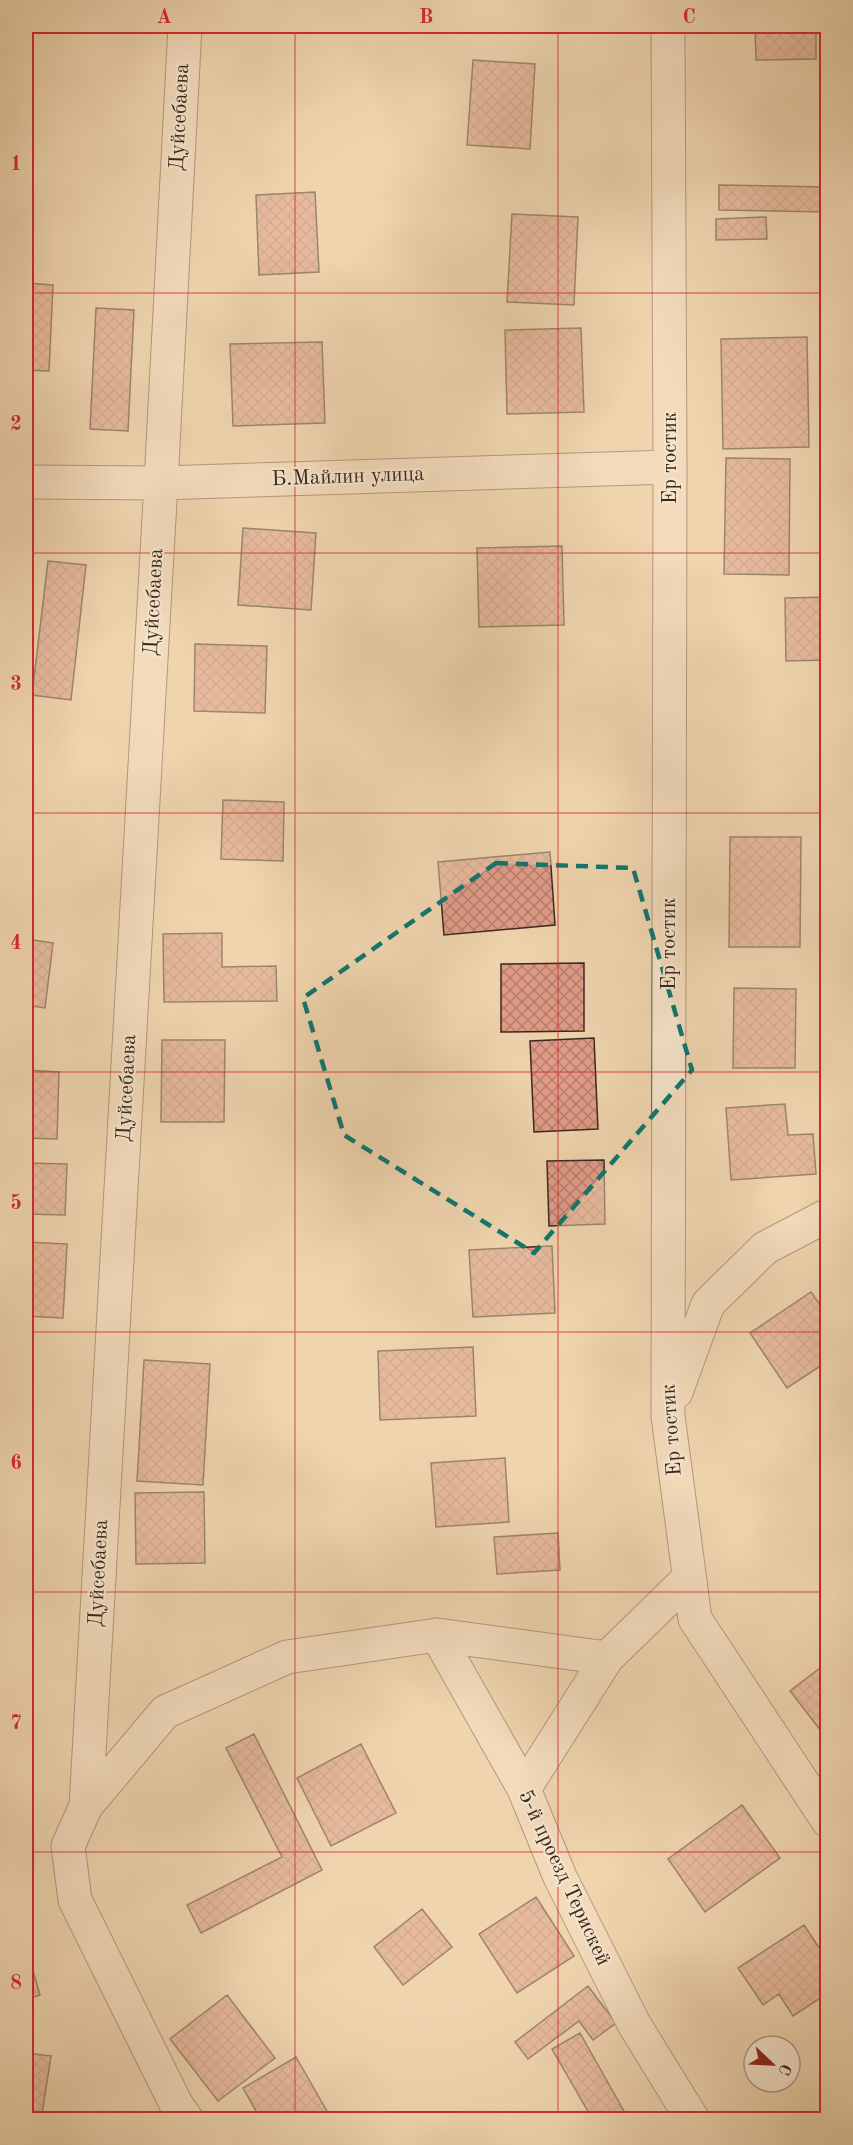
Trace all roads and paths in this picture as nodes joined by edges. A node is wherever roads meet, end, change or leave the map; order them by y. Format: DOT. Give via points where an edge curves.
graph roads {
  1 [pos="185,26"];
  2 [pos="668,26"];
  3 [pos="670,467"];
  4 [pos="26,482"];
  5 [pos="161,483"];
  6 [pos="828,1215"];
  7 [pos="668,1416"];
  8 [pos="689,1578"];
  9 [pos="437,1635"];
  10 [pos="607,1658"];
  11 [pos="524,1789"];
  12 [pos="86,1806"];
  13 [pos="828,1821"];
  14 [pos="172,2114"];
  15 [pos="693,2120"];
  1 -- 5 [label="street, Дуйсебаева"];
  2 -- 3 [label="street, Ер тостик"];
  3 -- 5 [label="street, Б.Майлин улица"];
  3 -- 7 [label="street, Ер тостик"];
  4 -- 5 [label="street, Б.Майлин улица"];
  5 -- 12 [label="street, Дуйсебаева"];
  6 -- 7 [label="street" via="765,1248 708,1304"];
  7 -- 8 [label="street, Ер тостик"];
  8 -- 10 [label="street"];
  8 -- 13 [label="street, Ер тостик" via="695,1619"];
  9 -- 10 [label="street"];
  9 -- 11 [label="street, 5-й проезд Терискей"];
  9 -- 12 [label="street" via="287,1657 165,1712"];
  10 -- 11 [label="street"];
  11 -- 15 [label="street, 5-й проезд Терискей" via="560,1876 634,2024"];
  12 -- 14 [label="street, Дуйсебаева" via="69,1846 75,1900"];
}
